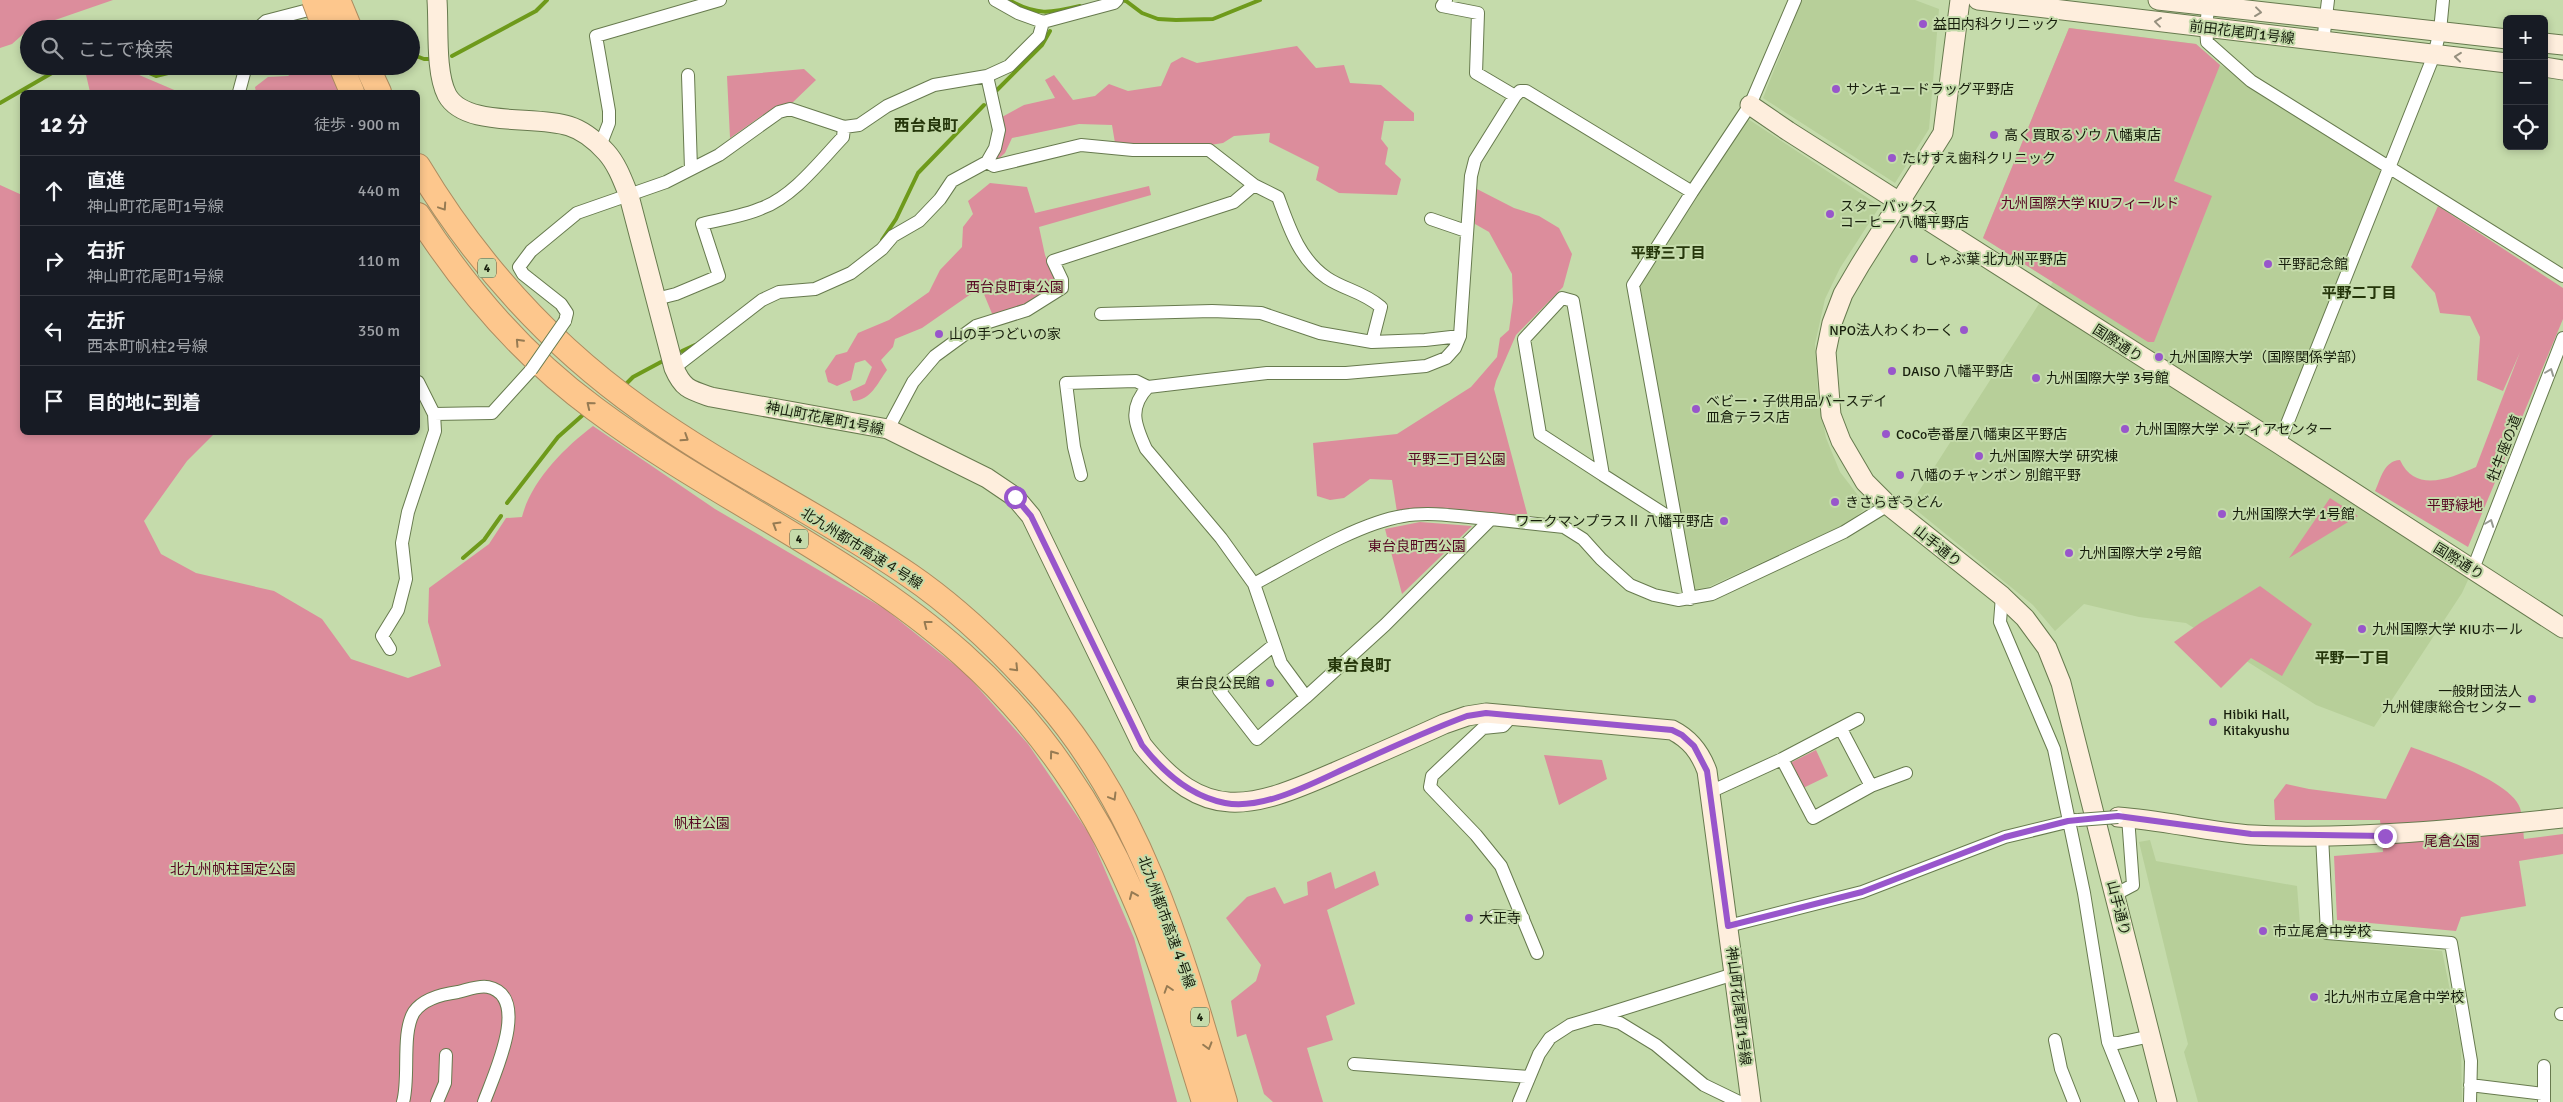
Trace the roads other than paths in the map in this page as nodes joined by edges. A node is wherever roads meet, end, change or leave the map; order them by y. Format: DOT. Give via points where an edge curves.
graph roads {
  1 [pos="314,0"];
  2 [pos="338,0"];
  3 [pos="345,0"];
  4 [pos="437,0"];
  5 [pos="720,0"];
  6 [pos="995,0"];
  7 [pos="1446,0"];
  8 [pos="1795,0"];
  9 [pos="1960,0"];
  10 [pos="1978,0"];
  11 [pos="2158,0"];
  12 [pos="2328,0"];
  13 [pos="2443,0"];
  14 [pos="1116,2"];
  15 [pos="2209,3"];
  16 [pos="2090,7"];
  17 [pos="270,20"];
  18 [pos="322,20"];
  19 [pos="346,20"];
  20 [pos="2326,20"];
  21 [pos="1043,22"];
  22 [pos="2206,28"];
  23 [pos="2440,31"];
  24 [pos="2503,39"];
  25 [pos="2323,42"];
  26 [pos="2548,43"];
  27 [pos="2563,45"];
  28 [pos="2434,55"];
  29 [pos="2503,63"];
  30 [pos="2548,68"];
  31 [pos="2563,70"];
  32 [pos="244,75"];
  33 [pos="345,75"];
  34 [pos="371,75"];
  35 [pos="688,75"];
  36 [pos="987,76"];
  37 [pos="240,90"];
  38 [pos="351,90"];
  39 [pos="378,90"];
  40 [pos="1515,96"];
  41 [pos="1750,105"];
  42 [pos="844,127"];
  43 [pos="600,146"];
  44 [pos="987,162"];
  45 [pos="2389,166"];
  46 [pos="420,169"];
  47 [pos="691,169"];
  48 [pos="1254,185"];
  49 [pos="1692,192"];
  50 [pos="629,196"];
  51 [pos="1900,202"];
  52 [pos="420,218"];
  53 [pos="1431,218"];
  54 [pos="1466,231"];
  55 [pos="2563,276"];
  56 [pos="656,299"];
  57 [pos="1102,314"];
  58 [pos="1460,336"];
  59 [pos="2563,338"];
  60 [pos="1372,342"];
  61 [pos="674,368"];
  62 [pos="420,386"];
  63 [pos="1148,387"];
  64 [pos="434,414"];
  65 [pos="888,430"];
  66 [pos="2279,444"];
  67 [pos="1603,474"];
  68 [pos="1081,475"];
  69 [pos="1888,505"];
  70 [pos="1491,519"];
  71 [pos="1675,521"];
  72 [pos="2472,569"];
  73 [pos="1254,584"];
  74 [pos="2002,596"];
  75 [pos="1690,599"];
  76 [pos="2563,628"];
  77 [pos="1274,645"];
  78 [pos="390,649"];
  79 [pos="1306,697"];
  80 [pos="1512,716"];
  81 [pos="1858,719"];
  82 [pos="1841,729"];
  83 [pos="1782,759"];
  84 [pos="1906,772"];
  85 [pos="1871,786"];
  86 [pos="1710,792"];
  87 [pos="2123,817"];
  88 [pos="2563,818"];
  89 [pos="2073,820"];
  90 [pos="2322,836"];
  91 [pos="2116,894"];
  92 [pos="1494,916"];
  93 [pos="1523,918"];
  94 [pos="1728,926"];
  95 [pos="1537,953"];
  96 [pos="1734,974"];
  97 [pos="1597,1017"];
  98 [pos="2151,1036"];
  99 [pos="2055,1040"];
  100 [pos="2108,1042"];
  101 [pos="446,1055"];
  102 [pos="1354,1064"];
  103 [pos="2544,1066"];
  104 [pos="1529,1077"];
  105 [pos="2470,1085"];
  106 [pos="2544,1098"];
  107 [pos="402,1102"];
  108 [pos="438,1102"];
  109 [pos="484,1102"];
  110 [pos="1204,1102"];
  111 [pos="1225,1102"];
  112 [pos="1519,1102"];
  113 [pos="1739,1102"];
  114 [pos="1751,1102"];
  115 [pos="2074,1102"];
  116 [pos="2132,1102"];
  117 [pos="2167,1102"];
  118 [pos="2470,1102"];
  1 -- 18 [label="highway, bridge"];
  2 -- 19 [label="highway, bridge"];
  3 -- 17 [label="street"];
  4 -- 43 [label="street, 神山町花尾町1号線" via="441,77 456,107 472,115 551,121 570,126"];
  5 -- 43 [label="street" via="596,36 609,123"];
  6 -- 21 [label="street"];
  7 -- 40 [label="street" via="1442,6 1478,14 1476,73"];
  8 -- 41 [label="street"];
  9 -- 51 [label="street, 山手通り" via="1943,134"];
  10 -- 16 [label="street, 前田花尾町1号線"];
  11 -- 15 [label="street, 前田花尾町1号線"];
  12 -- 20 [label="street"];
  13 -- 23 [label="street"];
  14 -- 21 [label="street"];
  15 -- 20 [label="street, 前田花尾町1号線, one-way"];
  15 -- 22 [label="street"];
  22 -- 16 [label="street, 前田花尾町1号線, one-way"];
  20 -- 23 [label="street, 前田花尾町1号線"];
  20 -- 25 [label="street"];
  21 -- 36 [label="street" via="1039,36 1009,66"];
  22 -- 25 [label="street, 前田花尾町1号線"];
  22 -- 45 [label="street" via="2207,42 2252,81"];
  23 -- 24 [label="street, 前田花尾町1号線"];
  23 -- 28 [label="street"];
  25 -- 28 [label="street, 前田花尾町1号線"];
  26 -- 27 [label="street"];
  29 -- 28 [label="street, 前田花尾町1号線, one-way"];
  28 -- 45 [label="street"];
  30 -- 31 [label="street"];
  32 -- 37 [label="street"];
  33 -- 38 [label="highway"];
  34 -- 39 [label="highway"];
  35 -- 47 [label="street"];
  36 -- 42 [label="street" via="934,85 887,106 859,125"];
  36 -- 44 [label="street" via="999,130"];
  40 -- 49 [label="street" via="1526,90"];
  40 -- 54 [label="street" via="1475,160"];
  41 -- 49 [label="street"];
  41 -- 51 [label="street, 国際通り"];
  42 -- 47 [label="street" via="790,108"];
  42 -- 56 [label="street" via="843,137 777,201 762,209 702,224 719,276"];
  43 -- 50 [label="street, 神山町花尾町1号線" via="618,170"];
  44 -- 48 [label="street" via="994,166 1081,145 1133,150 1209,150"];
  44 -- 61 [label="street" via="952,181 919,221 893,236 851,273 815,289 779,292 762,300"];
  45 -- 55 [label="street"];
  45 -- 66 [label="street"];
  46 -- 111 [label="highway, 北九州都市高速４号線 / 4, one-way" via="484,265 573,356 644,412 911,576 981,634 1047,702 1098,772 1139,846 1174,933"];
  47 -- 50 [label="street"];
  48 -- 60 [label="street" via="1278,197 1293,237 1310,262 1327,278 1368,296 1381,307"];
  48 -- 65 [label="street" via="1234,202 1053,261 1062,280 1062,288 1027,310 976,326 935,356 913,382"];
  49 -- 71 [label="street" via="1633,285"];
  50 -- 56 [label="street, 神山町花尾町1号線"];
  50 -- 64 [label="street, bridge" via="577,213 531,251 519,267 523,274 562,304 567,313 565,321 531,370 492,413"];
  51 -- 66 [label="street, 国際通り"];
  51 -- 69 [label="street, 山手通り" via="1843,294 1826,352 1831,415 1841,441 1866,482"];
  110 -- 52 [label="highway, 北九州都市高速４号線 / 4, one-way" via="1151,940 1116,858 1074,784 1026,721 964,656 898,602 679,467 591,407 526,349 466,283"];
  53 -- 54 [label="street"];
  54 -- 58 [label="street"];
  56 -- 61 [label="street, 神山町花尾町1号線"];
  57 -- 60 [label="street" via="1261,313 1320,333"];
  58 -- 60 [label="street"];
  58 -- 63 [label="street" via="1446,358 1426,366 1346,373 1268,373"];
  72 -- 59 [label="street, 牡牛座の道, one-way"];
  61 -- 65 [label="street, 神山町花尾町1号線" via="688,390 711,397"];
  62 -- 64 [label="street"];
  63 -- 68 [label="street" via="1136,381 1066,383"];
  63 -- 73 [label="street" via="1138,398 1135,414 1138,432 1146,449 1221,538"];
  64 -- 78 [label="street" via="435,431 408,512 402,543 406,579 398,610 382,636"];
  65 -- 80 [label="street, 神山町花尾町1号線" via="971,470 1015,497 1031,516 1142,745 1160,768 1180,784 1202,795 1225,803 1258,802 1286,794 1467,716 1486,713"];
  66 -- 72 [label="street, 国際通り"];
  67 -- 67 [label="street" via="1540,434 1524,339 1562,298 1573,301"];
  67 -- 71 [label="street"];
  69 -- 74 [label="street, 山手通り"];
  69 -- 75 [label="street" via="1844,532 1712,594"];
  70 -- 73 [label="street" via="1404,515 1369,525"];
  70 -- 75 [label="street" via="1564,527 1583,539 1630,584 1654,595"];
  70 -- 79 [label="street" via="1385,625"];
  71 -- 75 [label="street"];
  72 -- 76 [label="street, 国際通り"];
  73 -- 77 [label="street"];
  74 -- 89 [label="street" via="2000,622 2054,749"];
  74 -- 91 [label="street, 山手通り" via="2036,632 2054,664"];
  77 -- 79 [label="street" via="1281,663"];
  77 -- 79 [label="street" via="1219,690 1257,739"];
  80 -- 86 [label="street, 神山町花尾町1号線" via="1672,730 1688,741 1702,759"];
  80 -- 93 [label="street" via="1503,726 1483,728 1432,776 1430,788 1476,835 1500,866"];
  81 -- 82 [label="street"];
  82 -- 83 [label="street"];
  82 -- 85 [label="street"];
  83 -- 85 [label="street" via="1813,818"];
  83 -- 86 [label="street"];
  84 -- 85 [label="street"];
  86 -- 94 [label="street, 神山町花尾町1号線"];
  87 -- 89 [label="street, bridge"];
  87 -- 90 [label="street" via="2251,834"];
  87 -- 91 [label="street" via="2133,885"];
  88 -- 90 [label="street" via="2385,836"];
  89 -- 94 [label="street" via="1997,840 1862,892"];
  89 -- 100 [label="street"];
  90 -- 105 [label="street" via="2327,933 2451,943 2471,1061"];
  91 -- 98 [label="street, 山手通り"];
  92 -- 93 [label="street"];
  93 -- 95 [label="street"];
  94 -- 96 [label="street, 神山町花尾町1号線"];
  96 -- 97 [label="street"];
  96 -- 114 [label="street, 神山町花尾町1号線"];
  97 -- 104 [label="street" via="1570,1025 1550,1038"];
  97 -- 113 [label="street" via="1627,1027 1656,1044 1704,1085"];
  98 -- 100 [label="street"];
  98 -- 117 [label="street, 山手通り"];
  99 -- 115 [label="street" via="2061,1069"];
  100 -- 116 [label="street"];
  101 -- 108 [label="street" via="445,1083"];
  102 -- 104 [label="street"];
  103 -- 106 [label="street"];
  104 -- 112 [label="street"];
  105 -- 106 [label="street"];
  105 -- 118 [label="street"];
  107 -- 109 [label="street" via="414,1013 422,1003 449,993 485,986 504,996 508,1014 507,1038"];
}
